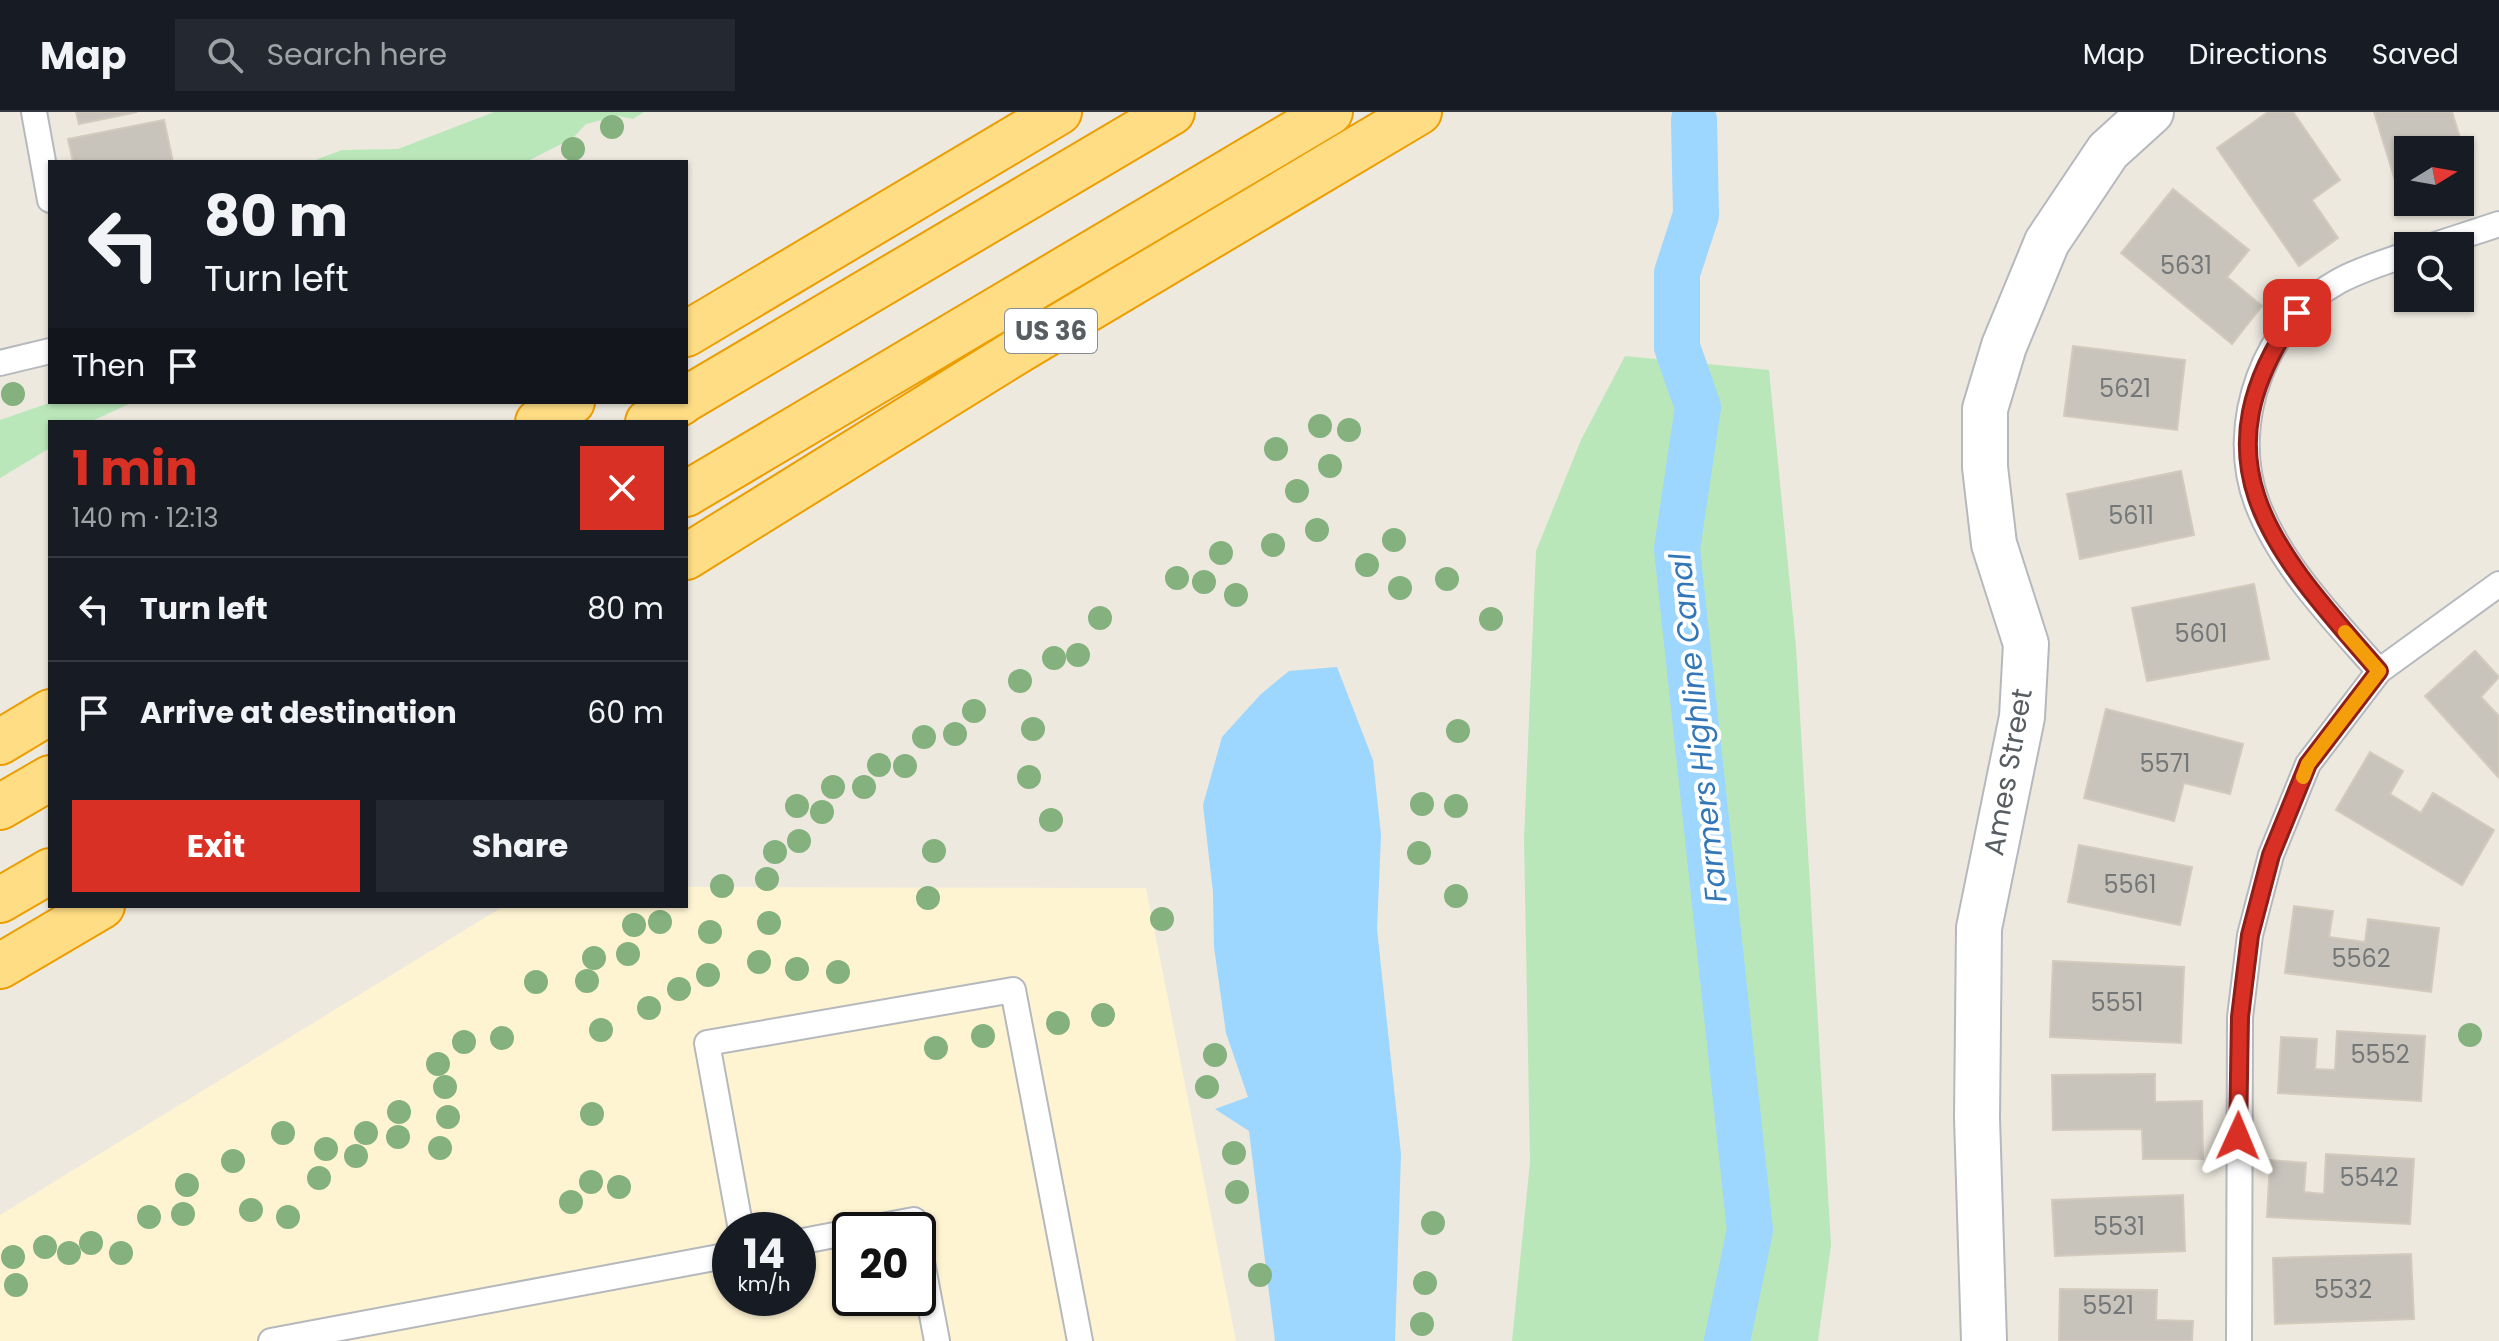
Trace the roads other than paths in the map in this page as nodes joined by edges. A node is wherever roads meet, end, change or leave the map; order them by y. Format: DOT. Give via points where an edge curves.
graph roads {
  1 [pos="34,112"];
  2 [pos="1059,112"];
  3 [pos="1172,112"];
  4 [pos="1330,112"];
  5 [pos="1419,112"];
  6 [pos="2151,112"];
  7 [pos="48,189"];
  8 [pos="2499,224"];
  9 [pos="2474,232"];
  10 [pos="2394,259"];
  11 [pos="688,333"];
  12 [pos="48,351"];
  13 [pos="0,363"];
  14 [pos="688,399"];
  15 [pos="569,404"];
  16 [pos="679,404"];
  17 [pos="541,420"];
  18 [pos="651,420"];
  19 [pos="688,493"];
  20 [pos="688,556"];
  21 [pos="2499,584"];
  22 [pos="2379,671"];
  23 [pos="48,713"];
  24 [pos="0,742"];
  25 [pos="48,779"];
  26 [pos="0,807"];
  27 [pos="48,872"];
  28 [pos="0,900"];
  29 [pos="99,908"];
  30 [pos="0,966"];
  31 [pos="738,1212"];
  32 [pos="712,1258"];
  33 [pos="932,1316"];
  34 [pos="271,1341"];
  35 [pos="937,1341"];
  36 [pos="1080,1341"];
  37 [pos="1984,1341"];
  38 [pos="2239,1341"];
  1 -- 7 [label="lane"];
  2 -- 11 [label="highway"];
  3 -- 14 [label="highway"];
  4 -- 19 [label="highway"];
  5 -- 20 [label="highway, US 36"];
  6 -- 37 [label="street, Ames Street" via="2108,151 2047,242 2004,346 1985,409 1994,544 2026,644 2022,717 1979,928 1977,1118"];
  8 -- 9 [label="lane"];
  10 -- 22 [label="lane" via="2339,281 2297,313 2270,351 2245,435 2256,502 2284,555"];
  12 -- 13 [label="lane"];
  15 -- 17 [label="highway"];
  16 -- 18 [label="highway"];
  21 -- 22 [label="lane"];
  22 -- 38 [label="lane" via="2308,764 2271,855 2250,935 2240,1017"];
  23 -- 24 [label="highway"];
  25 -- 26 [label="highway"];
  27 -- 28 [label="highway"];
  29 -- 30 [label="highway"];
  31 -- 36 [label="lane" via="707,1043 1013,990"];
  32 -- 34 [label="lane"];
  33 -- 35 [label="lane"];
}
